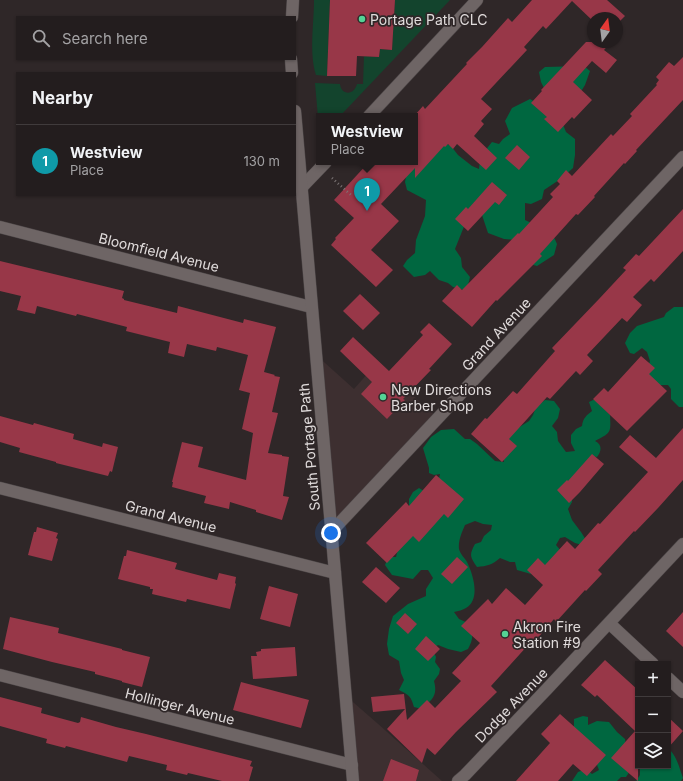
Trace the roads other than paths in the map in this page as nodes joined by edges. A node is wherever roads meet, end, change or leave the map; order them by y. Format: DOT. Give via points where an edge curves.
graph roads {
  1 [pos="293,0"];
  2 [pos="477,0"];
  3 [pos="292,16"];
  4 [pos="291,60"];
  5 [pos="292,72"];
  6 [pos="372,113"];
  7 [pos="296,124"];
  8 [pos="683,157"];
  9 [pos="323,165"];
  10 [pos="301,188"];
  11 [pos="0,227"];
  12 [pos="311,306"];
  13 [pos="0,488"];
  14 [pos="331,532"];
  15 [pos="683,544"];
  16 [pos="335,573"];
  17 [pos="608,623"];
  18 [pos="650,661"];
  19 [pos="0,675"];
  20 [pos="671,681"];
  21 [pos="683,692"];
  22 [pos="352,765"];
  23 [pos="353,781"];
  24 [pos="458,781"];
  1 -- 3 [label="street"];
  2 -- 6 [label="street"];
  4 -- 5 [label="street"];
  7 -- 10 [label="street, South Portage Path"];
  8 -- 14 [label="street, Grand Avenue"];
  9 -- 10 [label="street"];
  10 -- 12 [label="street, South Portage Path"];
  11 -- 12 [label="street, Bloomfield Avenue"];
  12 -- 14 [label="street, South Portage Path"];
  13 -- 16 [label="street, Grand Avenue"];
  14 -- 16 [label="street, South Portage Path"];
  15 -- 17 [label="street, Dodge Avenue"];
  16 -- 22 [label="street, South Portage Path"];
  17 -- 18 [label="street"];
  17 -- 24 [label="street, Dodge Avenue"];
  19 -- 22 [label="street, Hollinger Avenue"];
  20 -- 21 [label="street"];
  22 -- 23 [label="street, South Portage Path"];
}
